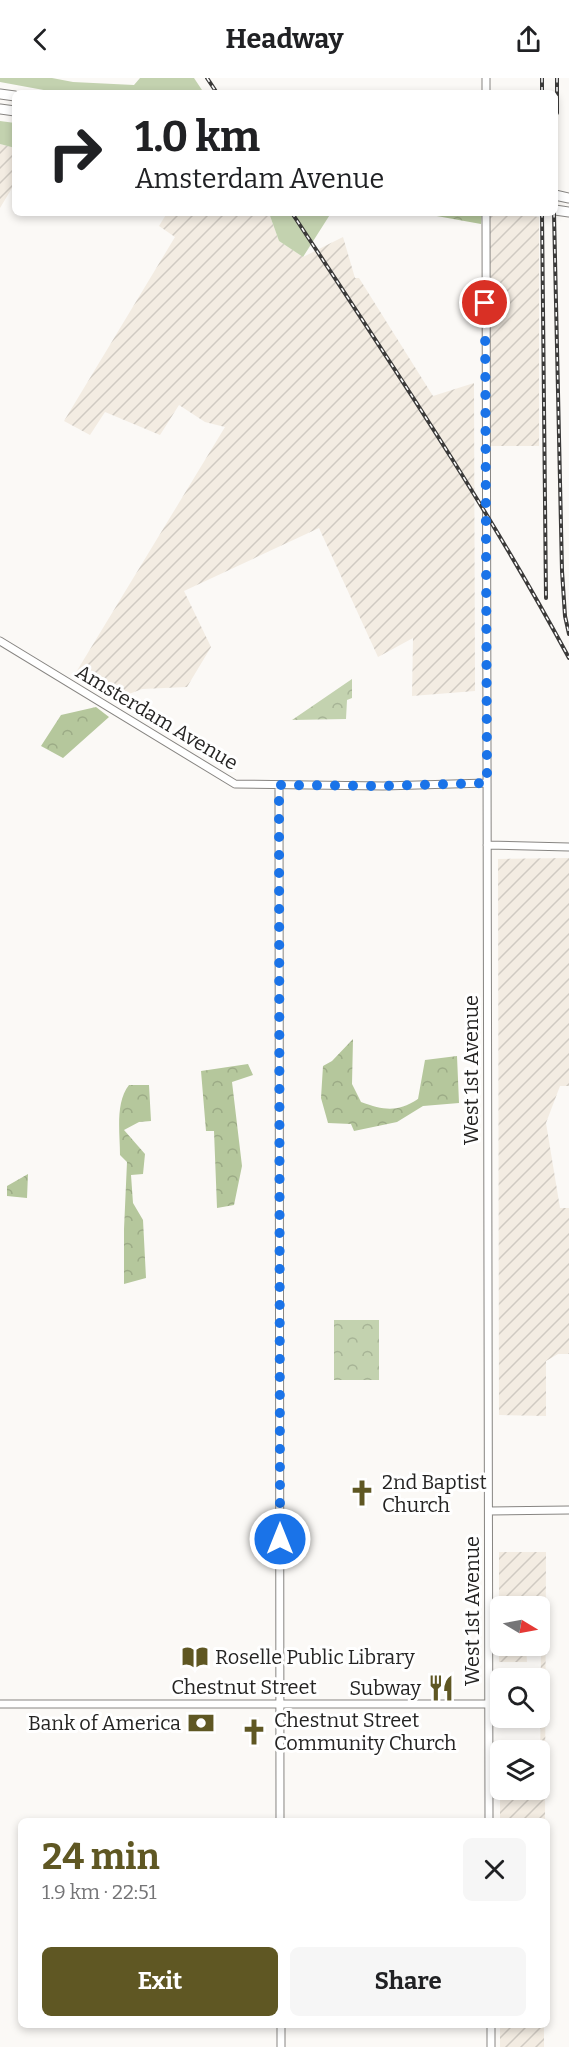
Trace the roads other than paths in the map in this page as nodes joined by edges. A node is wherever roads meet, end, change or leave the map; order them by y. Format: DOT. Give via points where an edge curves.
graph roads {
  1 [pos="486,216"];
  2 [pos="0,641"];
  3 [pos="487,783"];
  4 [pos="279,785"];
  5 [pos="488,845"];
  6 [pos="565,847"];
  7 [pos="569,1510"];
  8 [pos="489,1511"];
  9 [pos="0,1704"];
  10 [pos="280,1704"];
  11 [pos="489,1704"];
  12 [pos="280,1818"];
  13 [pos="489,1818"];
  14 [pos="281,2028"];
  15 [pos="491,2028"];
  16 [pos="281,2047"];
  17 [pos="491,2047"];
  1 -- 3 [label="street, West 1st Avenue"];
  2 -- 4 [label="street, Amsterdam Avenue" via="228,781"];
  3 -- 4 [label="street, Amsterdam Avenue"];
  3 -- 5 [label="street, West 1st Avenue"];
  4 -- 10 [label="street"];
  5 -- 6 [label="street"];
  5 -- 8 [label="street, West 1st Avenue"];
  7 -- 8 [label="street"];
  8 -- 11 [label="street, West 1st Avenue"];
  9 -- 10 [label="street, Chestnut Street"];
  10 -- 11 [label="street, Chestnut Street"];
  10 -- 12 [label="street"];
  11 -- 13 [label="street, West 1st Avenue"];
  14 -- 16 [label="street"];
  15 -- 17 [label="street"];
}
